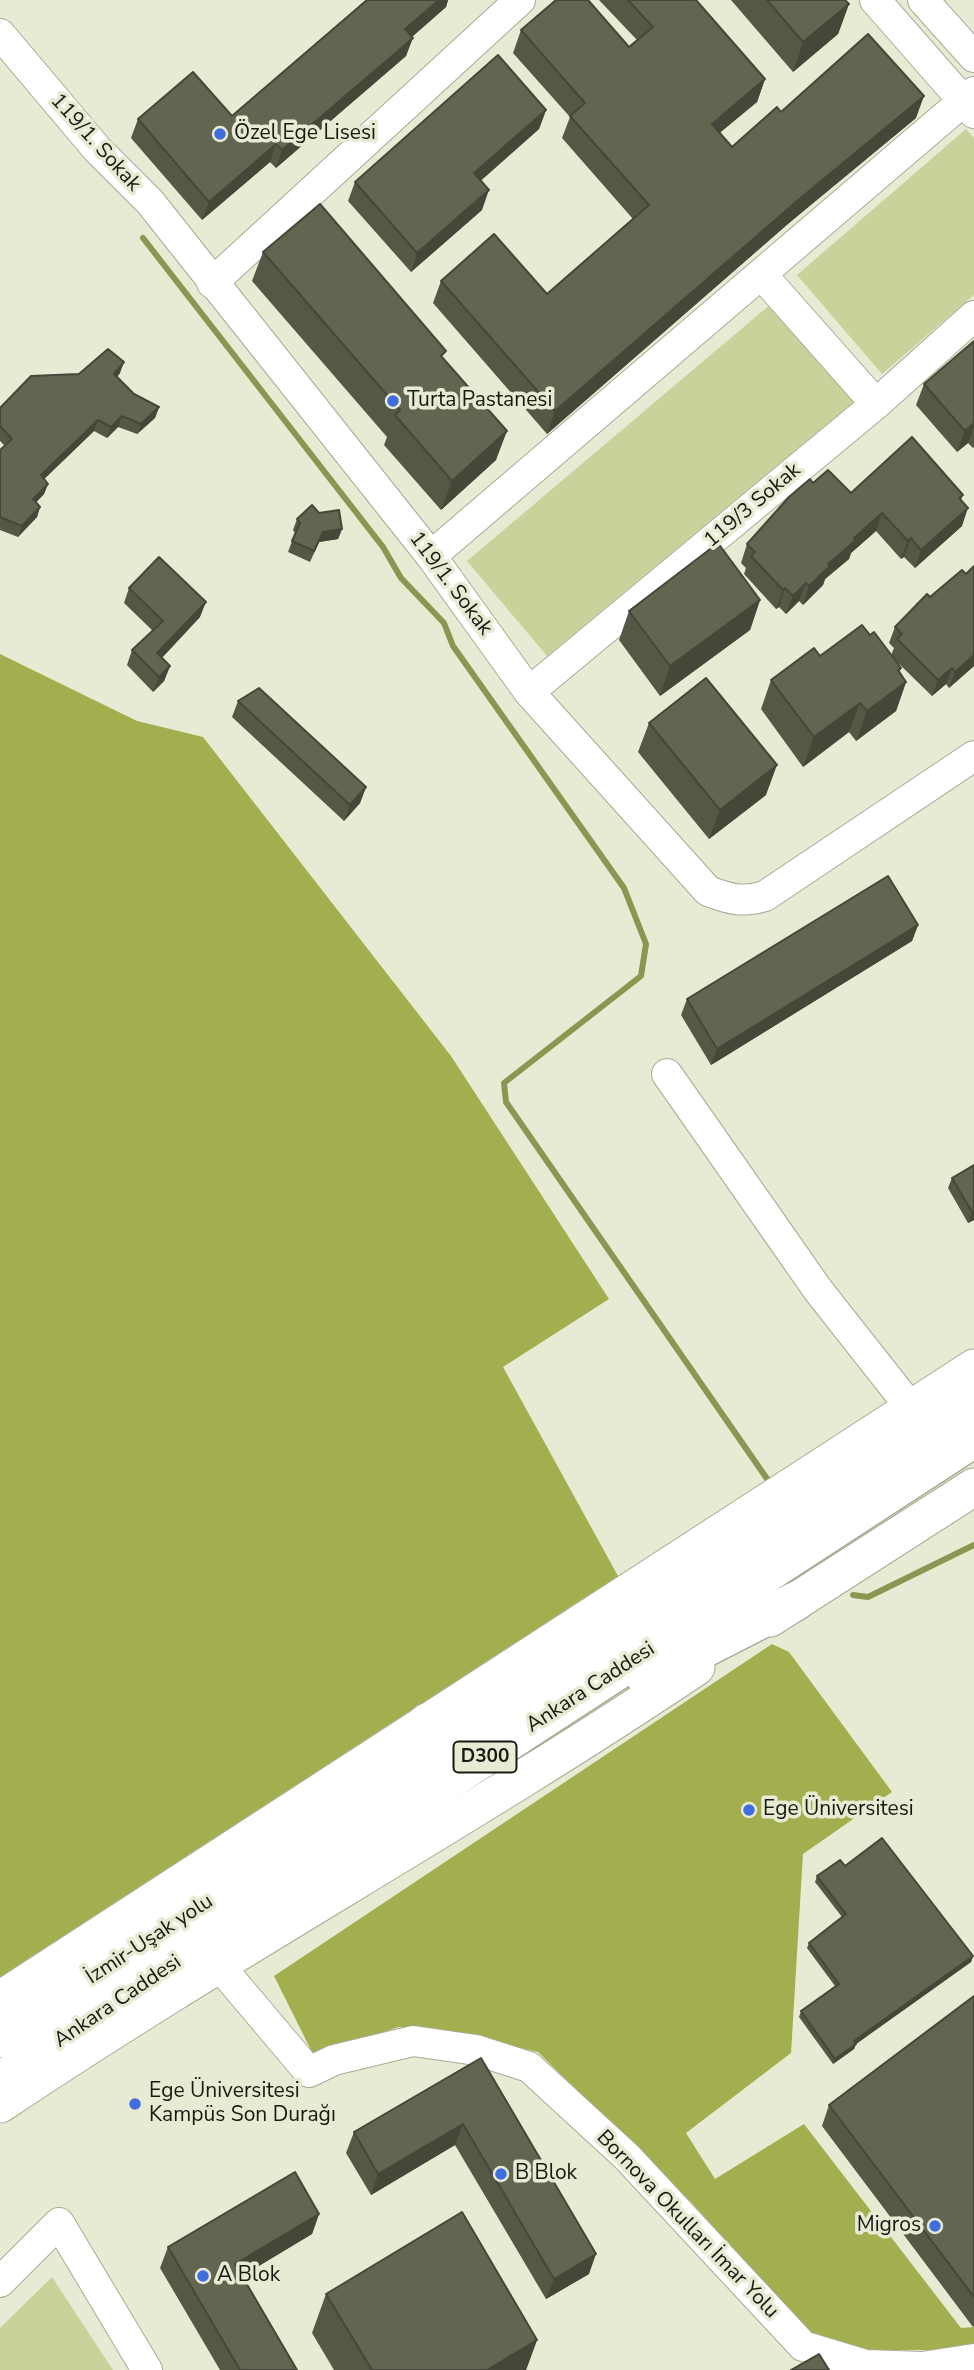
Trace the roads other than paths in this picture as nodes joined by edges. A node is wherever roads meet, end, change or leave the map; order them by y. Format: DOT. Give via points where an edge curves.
graph roads {
  1 [pos="520,0"];
  2 [pos="875,0"];
  3 [pos="923,0"];
  4 [pos="0,34"];
  5 [pos="974,57"];
  6 [pos="971,102"];
  7 [pos="762,275"];
  8 [pos="212,283"];
  9 [pos="974,316"];
  10 [pos="876,404"];
  11 [pos="431,556"];
  12 [pos="529,692"];
  13 [pos="974,756"];
  14 [pos="667,1074"];
  15 [pos="974,1368"];
  16 [pos="974,1401"];
  17 [pos="911,1408"];
  18 [pos="974,1438"];
  19 [pos="974,1486"];
  20 [pos="796,1601"];
  21 [pos="428,1722"];
  22 [pos="457,1775"];
  23 [pos="300,1842"];
  24 [pos="217,1963"];
  25 [pos="0,2000"];
  26 [pos="0,2038"];
  27 [pos="0,2081"];
  28 [pos="0,2104"];
  29 [pos="0,2282"];
  30 [pos="974,2359"];
  31 [pos="147,2370"];
  1 -- 8 [label="street"];
  2 -- 6 [label="street"];
  3 -- 5 [label="street"];
  4 -- 8 [label="street, 119/1. Sokak" via="97,149 150,202"];
  6 -- 7 [label="street"];
  7 -- 10 [label="street"];
  7 -- 11 [label="street"];
  8 -- 11 [label="street, 119/1. Sokak"];
  9 -- 10 [label="street, 119/3 Sokak"];
  10 -- 12 [label="street, 119/3 Sokak"];
  11 -- 12 [label="street, 119/1. Sokak"];
  12 -- 13 [label="street, 119/1. Sokak" via="688,871 708,891 728,899 748,901 765,896"];
  14 -- 17 [label="street" via="818,1290"];
  15 -- 17 [label="main road"];
  16 -- 23 [label="highway, Ankara Caddesi / D300"];
  17 -- 21 [label="main road"];
  18 -- 22 [label="highway, Ankara Caddesi / D300"];
  19 -- 20 [label="main road, Ankara Caddesi"];
  20 -- 22 [label="highway"];
  20 -- 24 [label="main road, Ankara Caddesi" via="609,1726"];
  21 -- 23 [label="highway"];
  21 -- 25 [label="main road"];
  22 -- 27 [label="highway, Ankara Caddesi / D300"];
  23 -- 26 [label="highway, İzmir-Uşak yolu / D300"];
  24 -- 28 [label="main road, Ankara Caddesi"];
  24 -- 30 [label="street, Bornova Okulları İmar Yolu" via="309,2072 334,2060 413,2041 476,2050 529,2067 691,2222 803,2346 866,2365 922,2367"];
  29 -- 31 [label="street" via="59,2223"];
}
